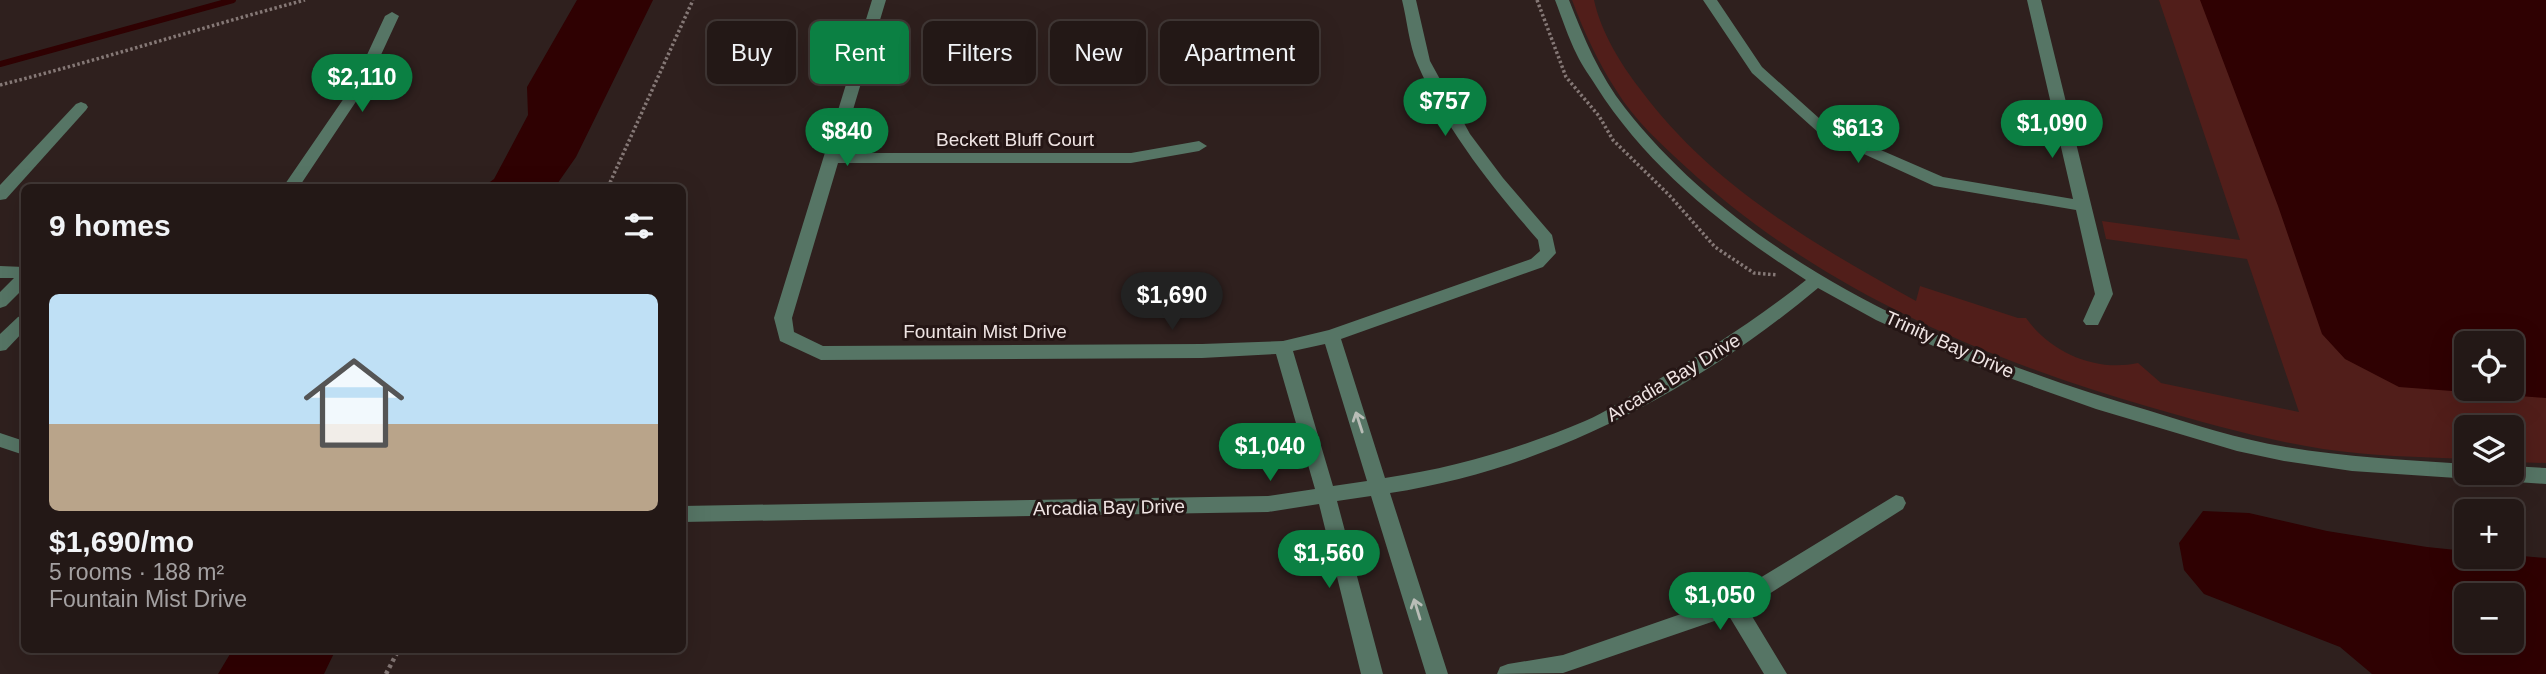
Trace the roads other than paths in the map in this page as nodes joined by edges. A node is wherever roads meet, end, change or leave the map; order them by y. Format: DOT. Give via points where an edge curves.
graph roads {
  1 [pos="879,0"];
  2 [pos="1409,0"];
  3 [pos="1562,0"];
  4 [pos="1710,0"];
  5 [pos="2034,0"];
  6 [pos="392,16"];
  7 [pos="81,107"];
  8 [pos="1199,146"];
  9 [pos="831,158"];
  10 [pos="293,184"];
  11 [pos="0,195"];
  12 [pos="2082,206"];
  13 [pos="0,272"];
  14 [pos="21,273"];
  15 [pos="1818,279"];
  16 [pos="21,282"];
  17 [pos="0,302"];
  18 [pos="2092,321"];
  19 [pos="21,324"];
  20 [pos="1331,336"];
  21 [pos="0,345"];
  22 [pos="1283,346"];
  23 [pos="0,440"];
  24 [pos="21,447"];
  25 [pos="2454,471"];
  26 [pos="2524,475"];
  27 [pos="2546,476"];
  28 [pos="1380,487"];
  29 [pos="1326,495"];
  30 [pos="1896,503"];
  31 [pos="686,514"];
  32 [pos="1734,605"];
  33 [pos="1372,674"];
  34 [pos="1437,674"];
  35 [pos="1508,674"];
  36 [pos="1776,674"];
  1 -- 9 [label="street"];
  2 -- 20 [label="street, Fountain Mist Drive" via="1423,61 1464,135 1546,239 1548,253 1508,275"];
  3 -- 15 [label="street, Trinity Bay Drive" via="1579,49 1597,80 1653,151 1703,197"];
  4 -- 12 [label="street" via="1757,70 1825,131 1940,182"];
  5 -- 12 [label="street"];
  6 -- 10 [label="street" via="360,85"];
  7 -- 11 [label="street"];
  8 -- 9 [label="street, Beckett Bluff Court" via="1131,158"];
  9 -- 22 [label="street, Fountain Mist Drive" via="783,318 786,336 821,353 1202,351"];
  12 -- 18 [label="street" via="2104,293"];
  13 -- 14 [label="street"];
  15 -- 25 [label="street, Trinity Bay Drive" via="1936,342 2108,406 2283,453"];
  15 -- 28 [label="street, Arcadia Bay Drive" via="1714,356 1594,425 1432,479"];
  16 -- 17 [label="street"];
  19 -- 21 [label="street"];
  20 -- 22 [label="street, Fountain Mist Drive"];
  28 -- 20 [label="street, one-way"];
  22 -- 29 [label="street"];
  23 -- 24 [label="street"];
  26 -- 27 [label="street"];
  28 -- 29 [label="street, Arcadia Bay Drive"];
  34 -- 28 [label="street, one-way"];
  29 -- 31 [label="street, Arcadia Bay Drive" via="1268,504"];
  29 -- 33 [label="street"];
  30 -- 32 [label="street"];
  32 -- 35 [label="street" via="1563,664"];
  32 -- 36 [label="street"];
}
